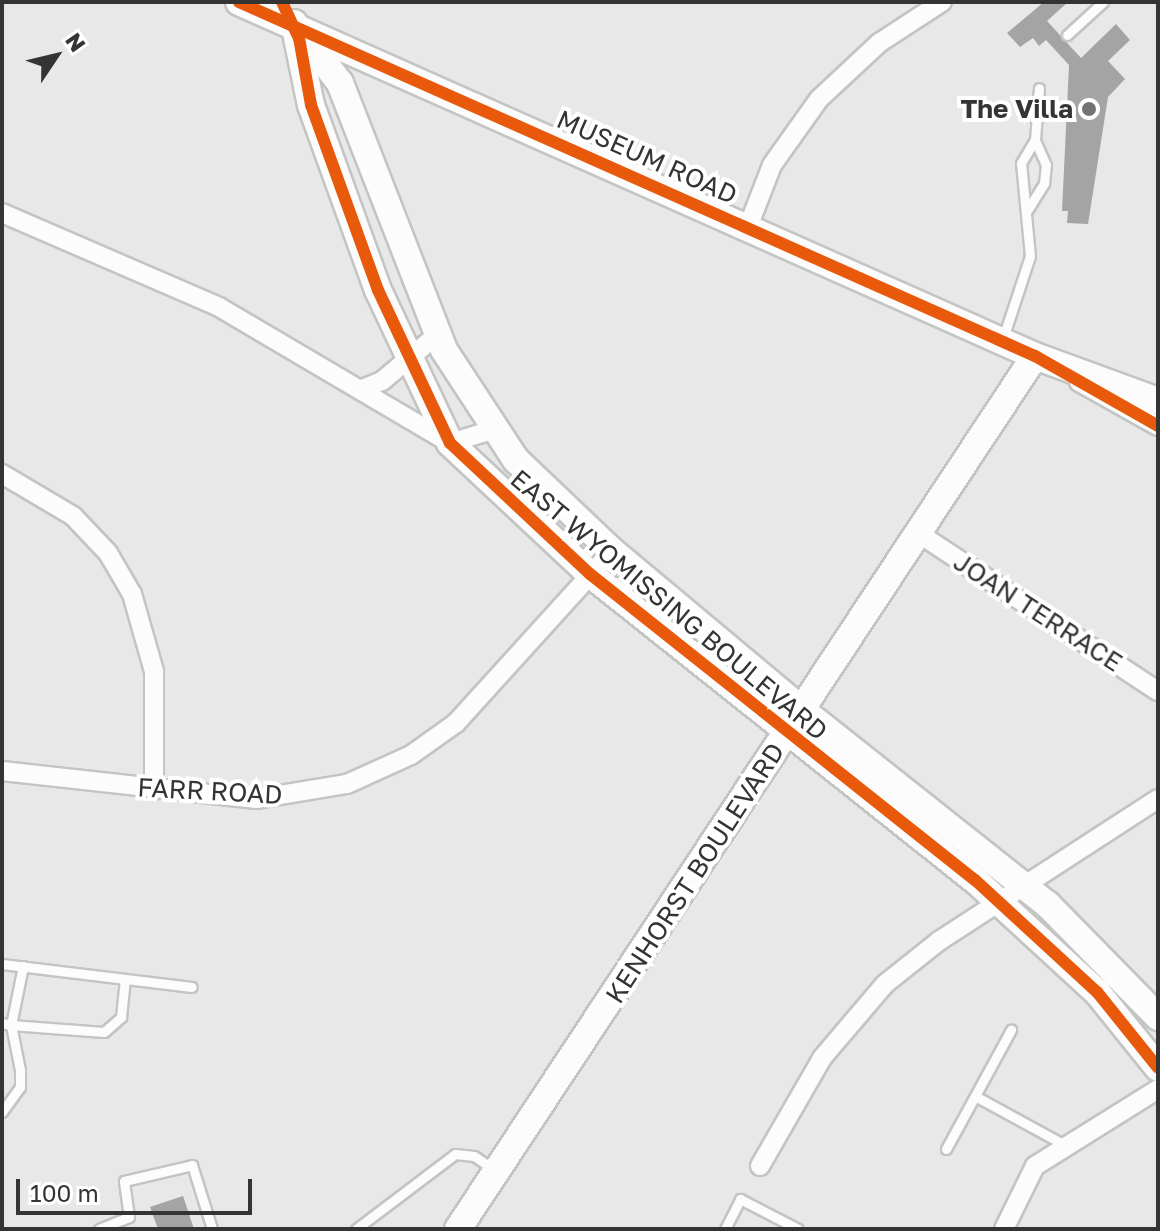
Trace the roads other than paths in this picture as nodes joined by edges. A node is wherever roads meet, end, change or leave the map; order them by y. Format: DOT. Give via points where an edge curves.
graph roads {
  1 [pos="239,2"];
  2 [pos="942,2"];
  3 [pos="1103,2"];
  4 [pos="912,10"];
  5 [pos="288,13"];
  6 [pos="1067,35"];
  7 [pos="1039,88"];
  8 [pos="1035,140"];
  9 [pos="1028,209"];
  10 [pos="2,213"];
  11 [pos="748,227"];
  12 [pos="438,334"];
  13 [pos="1001,341"];
  14 [pos="1035,356"];
  15 [pos="407,359"];
  16 [pos="362,389"];
  17 [pos="1158,401"];
  18 [pos="1158,426"];
  19 [pos="492,430"];
  20 [pos="450,443"];
  21 [pos="2,474"];
  22 [pos="918,533"];
  23 [pos="612,551"];
  24 [pos="590,574"];
  25 [pos="1158,691"];
  26 [pos="802,710"];
  27 [pos="785,734"];
  28 [pos="2,771"];
  29 [pos="154,790"];
  30 [pos="1158,799"];
  31 [pos="1026,889"];
  32 [pos="1001,905"];
  33 [pos="2,964"];
  34 [pos="23,966"];
  35 [pos="125,979"];
  36 [pos="192,987"];
  37 [pos="1158,1017"];
  38 [pos="7,1024"];
  39 [pos="1011,1030"];
  40 [pos="1158,1068"];
  41 [pos="1158,1089"];
  42 [pos="975,1096"];
  43 [pos="2,1112"];
  44 [pos="1065,1145"];
  45 [pos="946,1149"];
  46 [pos="760,1166"];
  47 [pos="498,1172"];
  48 [pos="1015,1206"];
  49 [pos="121,1225"];
  50 [pos="99,1229"];
  51 [pos="212,1229"];
  52 [pos="356,1229"];
  53 [pos="458,1229"];
  54 [pos="725,1229"];
  55 [pos="798,1229"];
  56 [pos="1004,1229"];
  57 [pos="1018,1229"];
  1 -- 5 [label="street, MUSEUM ROAD"];
  2 -- 4 [label="street"];
  3 -- 6 [label="lane"];
  4 -- 11 [label="street" via="805,116 772,165"];
  5 -- 11 [label="street, MUSEUM ROAD"];
  5 -- 12 [label="street, EAST WYOMISSING BOULEVARD" via="340,83"];
  5 -- 15 [label="street, EAST WYOMISSING BOULEVARD" via="311,105"];
  7 -- 8 [label="lane"];
  8 -- 9 [label="lane" via="1021,163"];
  8 -- 9 [label="lane" via="1046,165 1044,183"];
  9 -- 13 [label="lane" via="1030,256"];
  10 -- 16 [label="street" via="219,307"];
  11 -- 13 [label="street, MUSEUM ROAD"];
  12 -- 15 [label="street"];
  12 -- 19 [label="street, EAST WYOMISSING BOULEVARD"];
  13 -- 14 [label="street, MUSEUM ROAD"];
  14 -- 17 [label="street, MUSEUM ROAD"];
  14 -- 18 [label="street"];
  14 -- 22 [label="street, KENHORST BOULEVARD"];
  15 -- 16 [label="street"];
  15 -- 20 [label="street, EAST WYOMISSING BOULEVARD"];
  16 -- 20 [label="street"];
  19 -- 20 [label="street"];
  19 -- 23 [label="street, EAST WYOMISSING BOULEVARD" via="546,492"];
  20 -- 24 [label="street, EAST WYOMISSING BOULEVARD"];
  21 -- 29 [label="street" via="33,487 73,516 108,553 132,594 154,671"];
  22 -- 25 [label="street, JOAN TERRACE"];
  22 -- 26 [label="street, KENHORST BOULEVARD"];
  23 -- 24 [label="street, FARR ROAD"];
  23 -- 26 [label="street, EAST WYOMISSING BOULEVARD"];
  24 -- 27 [label="street, EAST WYOMISSING BOULEVARD"];
  24 -- 29 [label="street, FARR ROAD" via="473,708 382,770 292,796"];
  26 -- 27 [label="street, KENHORST BOULEVARD"];
  26 -- 31 [label="street, EAST WYOMISSING BOULEVARD"];
  27 -- 32 [label="street, EAST WYOMISSING BOULEVARD" via="902,819"];
  27 -- 47 [label="street, KENHORST BOULEVARD"];
  28 -- 29 [label="street, FARR ROAD"];
  30 -- 31 [label="street"];
  31 -- 32 [label="street"];
  31 -- 37 [label="street, EAST WYOMISSING BOULEVARD" via="1106,958"];
  32 -- 40 [label="street, EAST WYOMISSING BOULEVARD" via="1097,992"];
  32 -- 46 [label="street" via="939,941 862,1008 822,1058"];
  33 -- 34 [label="lane"];
  34 -- 35 [label="lane"];
  34 -- 38 [label="lane"];
  35 -- 36 [label="lane"];
  35 -- 38 [label="lane" via="121,1017 104,1032"];
  38 -- 43 [label="lane" via="20,1087"];
  39 -- 42 [label="lane"];
  41 -- 44 [label="street"];
  42 -- 44 [label="lane"];
  42 -- 45 [label="lane"];
  44 -- 48 [label="street" via="1025,1178"];
  47 -- 52 [label="lane" via="474,1156 455,1154"];
  47 -- 53 [label="street, KENHORST BOULEVARD"];
  48 -- 56 [label="street"];
  48 -- 57 [label="street"];
  49 -- 50 [label="lane"];
  49 -- 51 [label="lane" via="129,1217 124,1181 192,1165"];
  54 -- 55 [label="lane" via="740,1199"];
}
